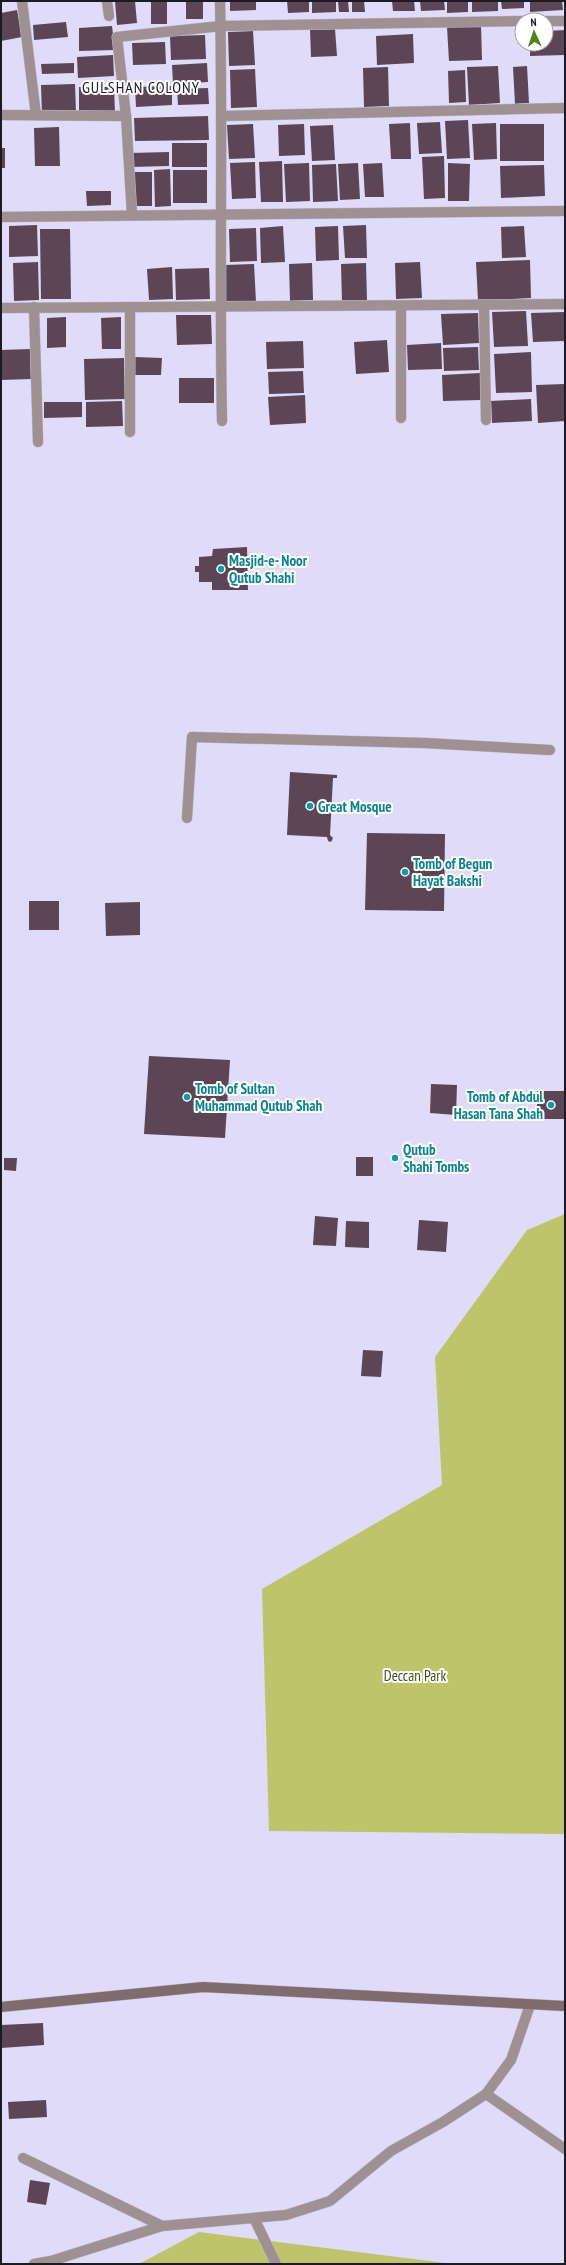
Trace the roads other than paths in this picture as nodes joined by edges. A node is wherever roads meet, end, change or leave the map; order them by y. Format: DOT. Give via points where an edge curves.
graph roads {
  1 [pos="22,1"];
  2 [pos="107,1"];
  3 [pos="220,1"];
  4 [pos="109,16"];
  5 [pos="514,21"];
  6 [pos="554,21"];
  7 [pos="565,21"];
  8 [pos="221,26"];
  9 [pos="565,108"];
  10 [pos="1,115"];
  11 [pos="36,115"];
  12 [pos="126,116"];
  13 [pos="222,116"];
  14 [pos="565,211"];
  15 [pos="132,215"];
  16 [pos="222,215"];
  17 [pos="1,217"];
  18 [pos="565,304"];
  19 [pos="484,305"];
  20 [pos="401,306"];
  21 [pos="34,307"];
  22 [pos="130,307"];
  23 [pos="220,307"];
  24 [pos="1,308"];
  25 [pos="401,418"];
  26 [pos="486,420"];
  27 [pos="222,421"];
  28 [pos="130,432"];
  29 [pos="38,442"];
  30 [pos="550,750"];
  31 [pos="187,818"];
  32 [pos="530,2005"];
  33 [pos="565,2006"];
  34 [pos="1,2007"];
  35 [pos="486,2094"];
  36 [pos="565,2149"];
  37 [pos="23,2158"];
  38 [pos="254,2218"];
  39 [pos="162,2226"];
  40 [pos="34,2264"];
  41 [pos="276,2264"];
  1 -- 11 [label="street"];
  2 -- 4 [label="street"];
  3 -- 8 [label="street"];
  5 -- 8 [label="street"];
  6 -- 7 [label="street"];
  8 -- 12 [label="street" via="117,37"];
  8 -- 13 [label="street"];
  9 -- 13 [label="street"];
  10 -- 11 [label="street"];
  11 -- 12 [label="street"];
  12 -- 15 [label="street"];
  13 -- 16 [label="street"];
  14 -- 16 [label="street"];
  15 -- 16 [label="street"];
  15 -- 17 [label="street"];
  16 -- 23 [label="street"];
  18 -- 19 [label="street"];
  19 -- 20 [label="street"];
  19 -- 26 [label="street"];
  20 -- 23 [label="street"];
  20 -- 25 [label="street"];
  21 -- 22 [label="street"];
  21 -- 24 [label="street"];
  21 -- 29 [label="street"];
  22 -- 23 [label="street"];
  22 -- 28 [label="street"];
  23 -- 27 [label="street"];
  30 -- 31 [label="street" via="425,743 192,737"];
  32 -- 33 [label="street"];
  32 -- 34 [label="street" via="203,1987"];
  32 -- 35 [label="street" via="511,2060"];
  35 -- 36 [label="street"];
  35 -- 38 [label="street" via="391,2151 330,2201 286,2215"];
  37 -- 39 [label="street"];
  38 -- 39 [label="street"];
  38 -- 41 [label="street"];
  39 -- 40 [label="street"];
}
